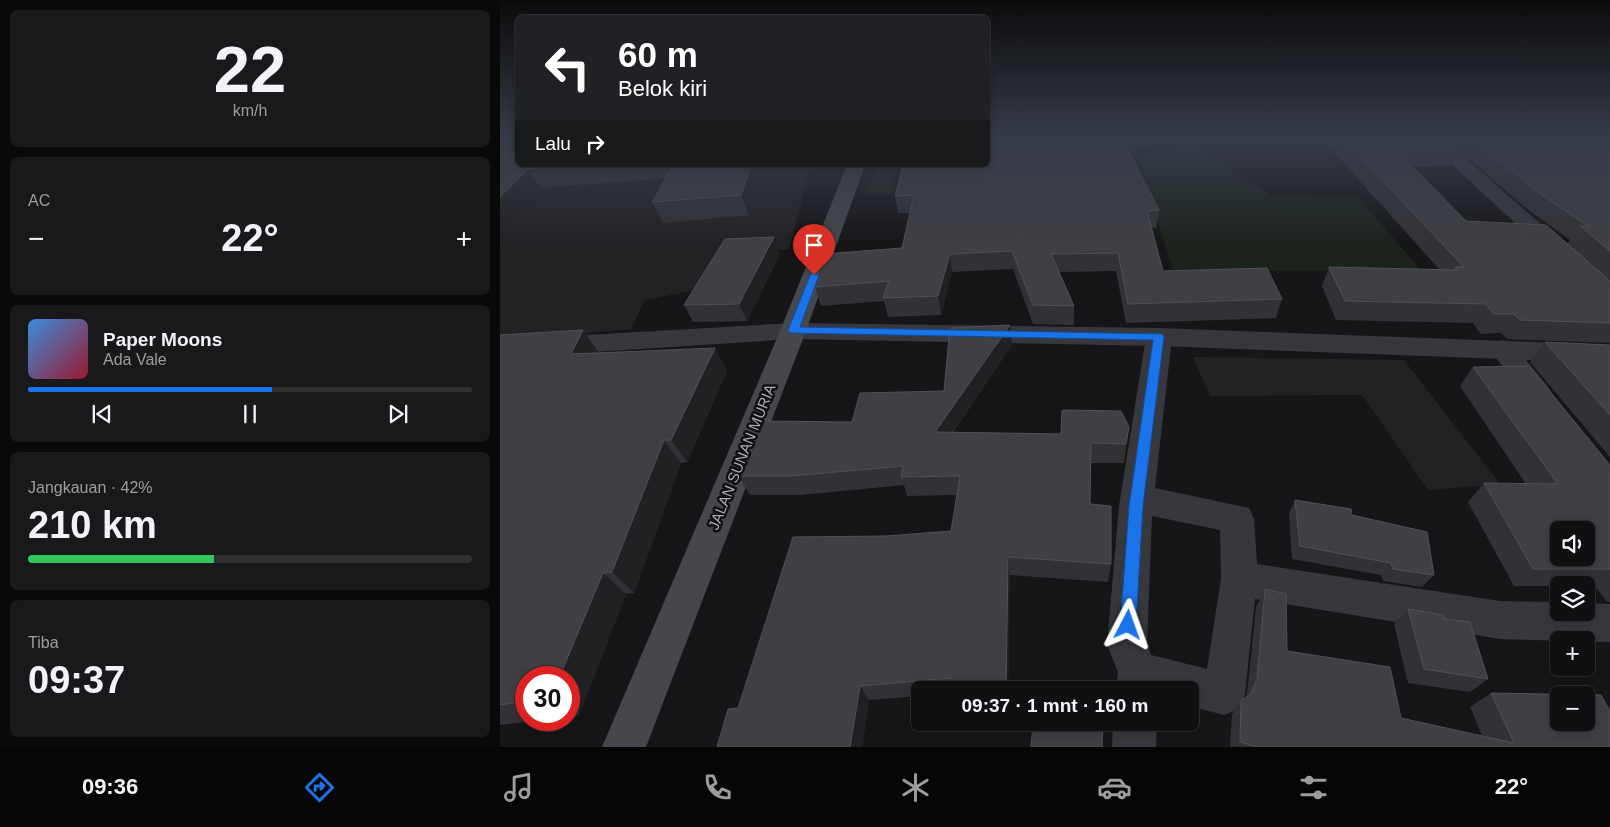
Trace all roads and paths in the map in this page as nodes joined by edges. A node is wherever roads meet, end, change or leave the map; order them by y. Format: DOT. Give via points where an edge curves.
graph roads {
  1 [pos="852,175"];
  2 [pos="1473,175"];
  3 [pos="1610,298"];
  4 [pos="793,330"];
  5 [pos="1159,337"];
  6 [pos="500,349"];
  7 [pos="1503,349"];
  8 [pos="1610,354"];
  9 [pos="1553,413"];
  10 [pos="1137,499"];
  11 [pos="1239,579"];
  12 [pos="1610,623"];
  13 [pos="1137,681"];
  14 [pos="1199,690"];
  15 [pos="1135,731"];
  16 [pos="624,747"];
  17 [pos="1134,747"];
  1 -- 4 [label="main road, JALAN SUNAN MURIA"];
  2 -- 3 [label="street"];
  4 -- 5 [label="street"];
  4 -- 6 [label="street"];
  4 -- 16 [label="main road, JALAN SUNAN MURIA"];
  5 -- 7 [label="street"];
  5 -- 10 [label="street"];
  7 -- 8 [label="street"];
  7 -- 9 [label="street"];
  10 -- 11 [label="street" via="1237,519"];
  10 -- 13 [label="street" via="1127,645"];
  11 -- 12 [label="street" via="1500,620"];
  11 -- 14 [label="street" via="1224,694"];
  15 -- 17 [label="street"];
}
